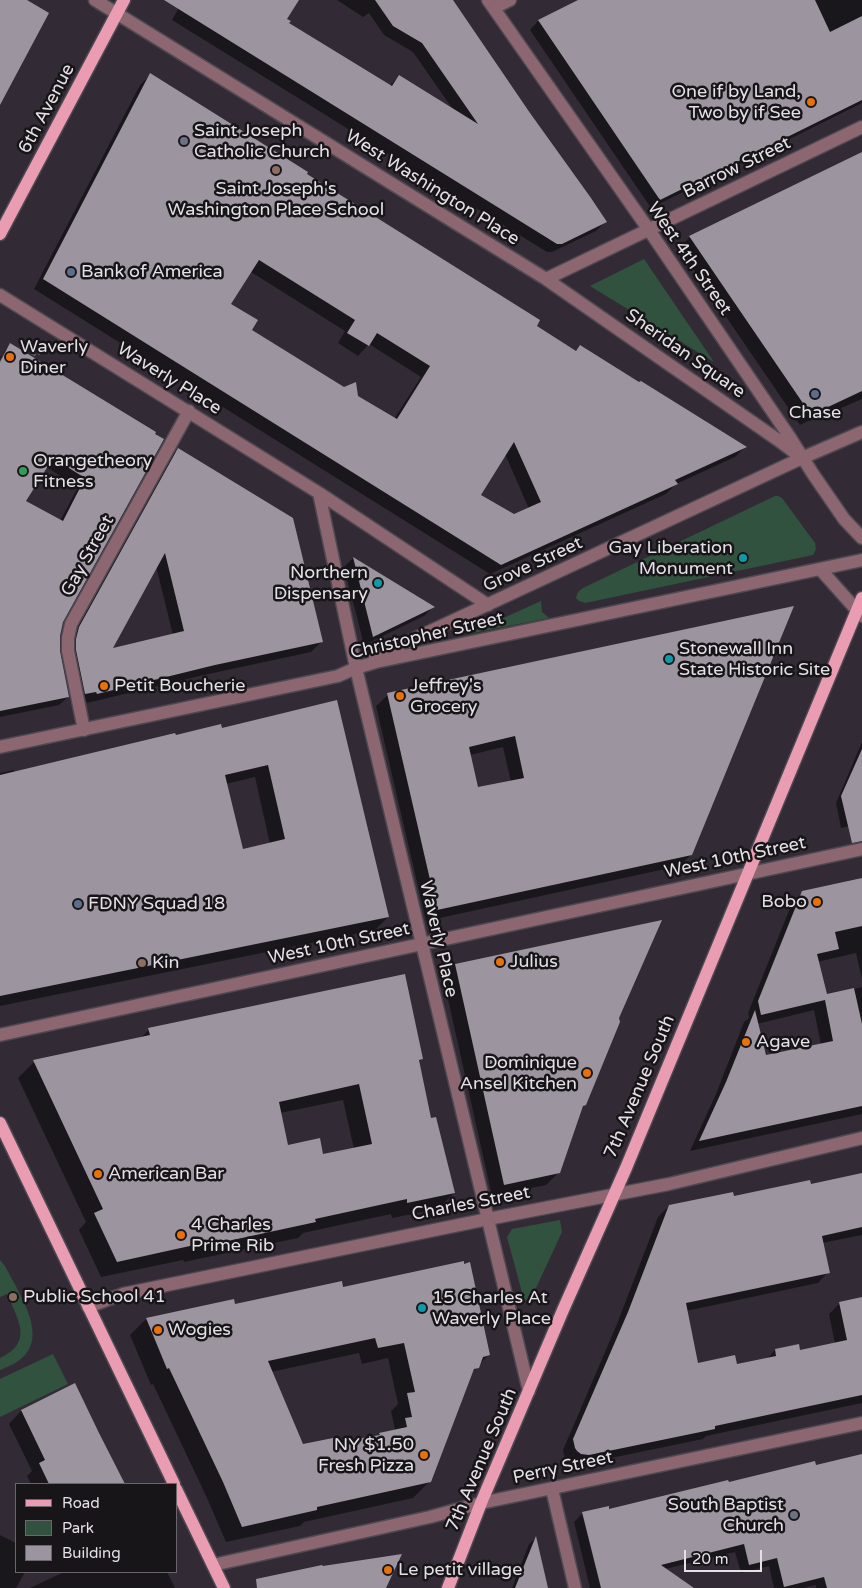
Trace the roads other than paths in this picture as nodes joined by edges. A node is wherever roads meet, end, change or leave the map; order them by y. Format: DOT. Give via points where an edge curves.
graph roads {
  1 [pos="95,0"];
  2 [pos="124,0"];
  3 [pos="510,0"];
  4 [pos="491,4"];
  5 [pos="117,13"];
  6 [pos="862,127"];
  7 [pos="648,230"];
  8 [pos="0,234"];
  9 [pos="546,279"];
  10 [pos="0,295"];
  11 [pos="189,411"];
  12 [pos="862,432"];
  13 [pos="802,458"];
  14 [pos="319,493"];
  15 [pos="862,538"];
  16 [pos="862,560"];
  17 [pos="820,569"];
  18 [pos="488,605"];
  19 [pos="860,608"];
  20 [pos="356,668"];
  21 [pos="84,730"];
  22 [pos="0,748"];
  23 [pos="862,849"];
  24 [pos="748,874"];
  25 [pos="422,944"];
  26 [pos="0,1036"];
  27 [pos="0,1123"];
  28 [pos="862,1138"];
  29 [pos="614,1194"];
  30 [pos="488,1219"];
  31 [pos="88,1307"];
  32 [pos="529,1391"];
  33 [pos="862,1423"];
  34 [pos="174,1483"];
  35 [pos="552,1489"];
  36 [pos="178,1493"];
  37 [pos="481,1504"];
  38 [pos="213,1565"];
  39 [pos="224,1588"];
  40 [pos="448,1588"];
  41 [pos="575,1588"];
  1 -- 5 [label="street, West Washington Place"];
  2 -- 5 [label="main road, 6th Avenue"];
  3 -- 4 [label="street"];
  4 -- 7 [label="street, West 4th Street"];
  5 -- 8 [label="main road, 6th Avenue"];
  5 -- 9 [label="street, West Washington Place"];
  6 -- 7 [label="street, Barrow Street"];
  7 -- 9 [label="street, Barrow Street"];
  7 -- 13 [label="street, West 4th Street"];
  9 -- 13 [label="street, Sheridan Square"];
  10 -- 11 [label="street, Waverly Place"];
  11 -- 14 [label="street, Waverly Place"];
  11 -- 21 [label="street, Gay Street" via="71,624 68,651"];
  12 -- 13 [label="street, Grove Street"];
  13 -- 15 [label="street, West 4th Street"];
  13 -- 18 [label="street, Grove Street"];
  14 -- 18 [label="street, Waverly Place"];
  14 -- 20 [label="street, Waverly Place"];
  16 -- 17 [label="street, Christopher Street"];
  17 -- 19 [label="street"];
  17 -- 20 [label="street, Christopher Street"];
  18 -- 20 [label="street, Grove Street"];
  19 -- 24 [label="main road, 7th Avenue South"];
  20 -- 21 [label="street, Christopher Street" via="338,676"];
  20 -- 25 [label="street, Waverly Place"];
  21 -- 22 [label="street, Christopher Street"];
  23 -- 24 [label="street, West 10th Street"];
  24 -- 25 [label="street, West 10th Street"];
  24 -- 29 [label="main road, 7th Avenue South"];
  25 -- 26 [label="street, West 10th Street"];
  25 -- 30 [label="street, Waverly Place"];
  27 -- 31 [label="main road"];
  28 -- 29 [label="street, Charles Street"];
  29 -- 30 [label="street, Charles Street"];
  29 -- 32 [label="main road, 7th Avenue South"];
  30 -- 31 [label="street, Charles Street" via="123,1294"];
  30 -- 32 [label="street, Waverly Place"];
  31 -- 34 [label="main road"];
  32 -- 37 [label="main road, 7th Avenue South"];
  33 -- 35 [label="street, Perry Street"];
  35 -- 37 [label="street, Perry Street"];
  35 -- 41 [label="street"];
  36 -- 38 [label="main road"];
  37 -- 38 [label="street, Perry Street"];
  37 -- 40 [label="main road, 7th Avenue South"];
  38 -- 39 [label="main road"];
}
